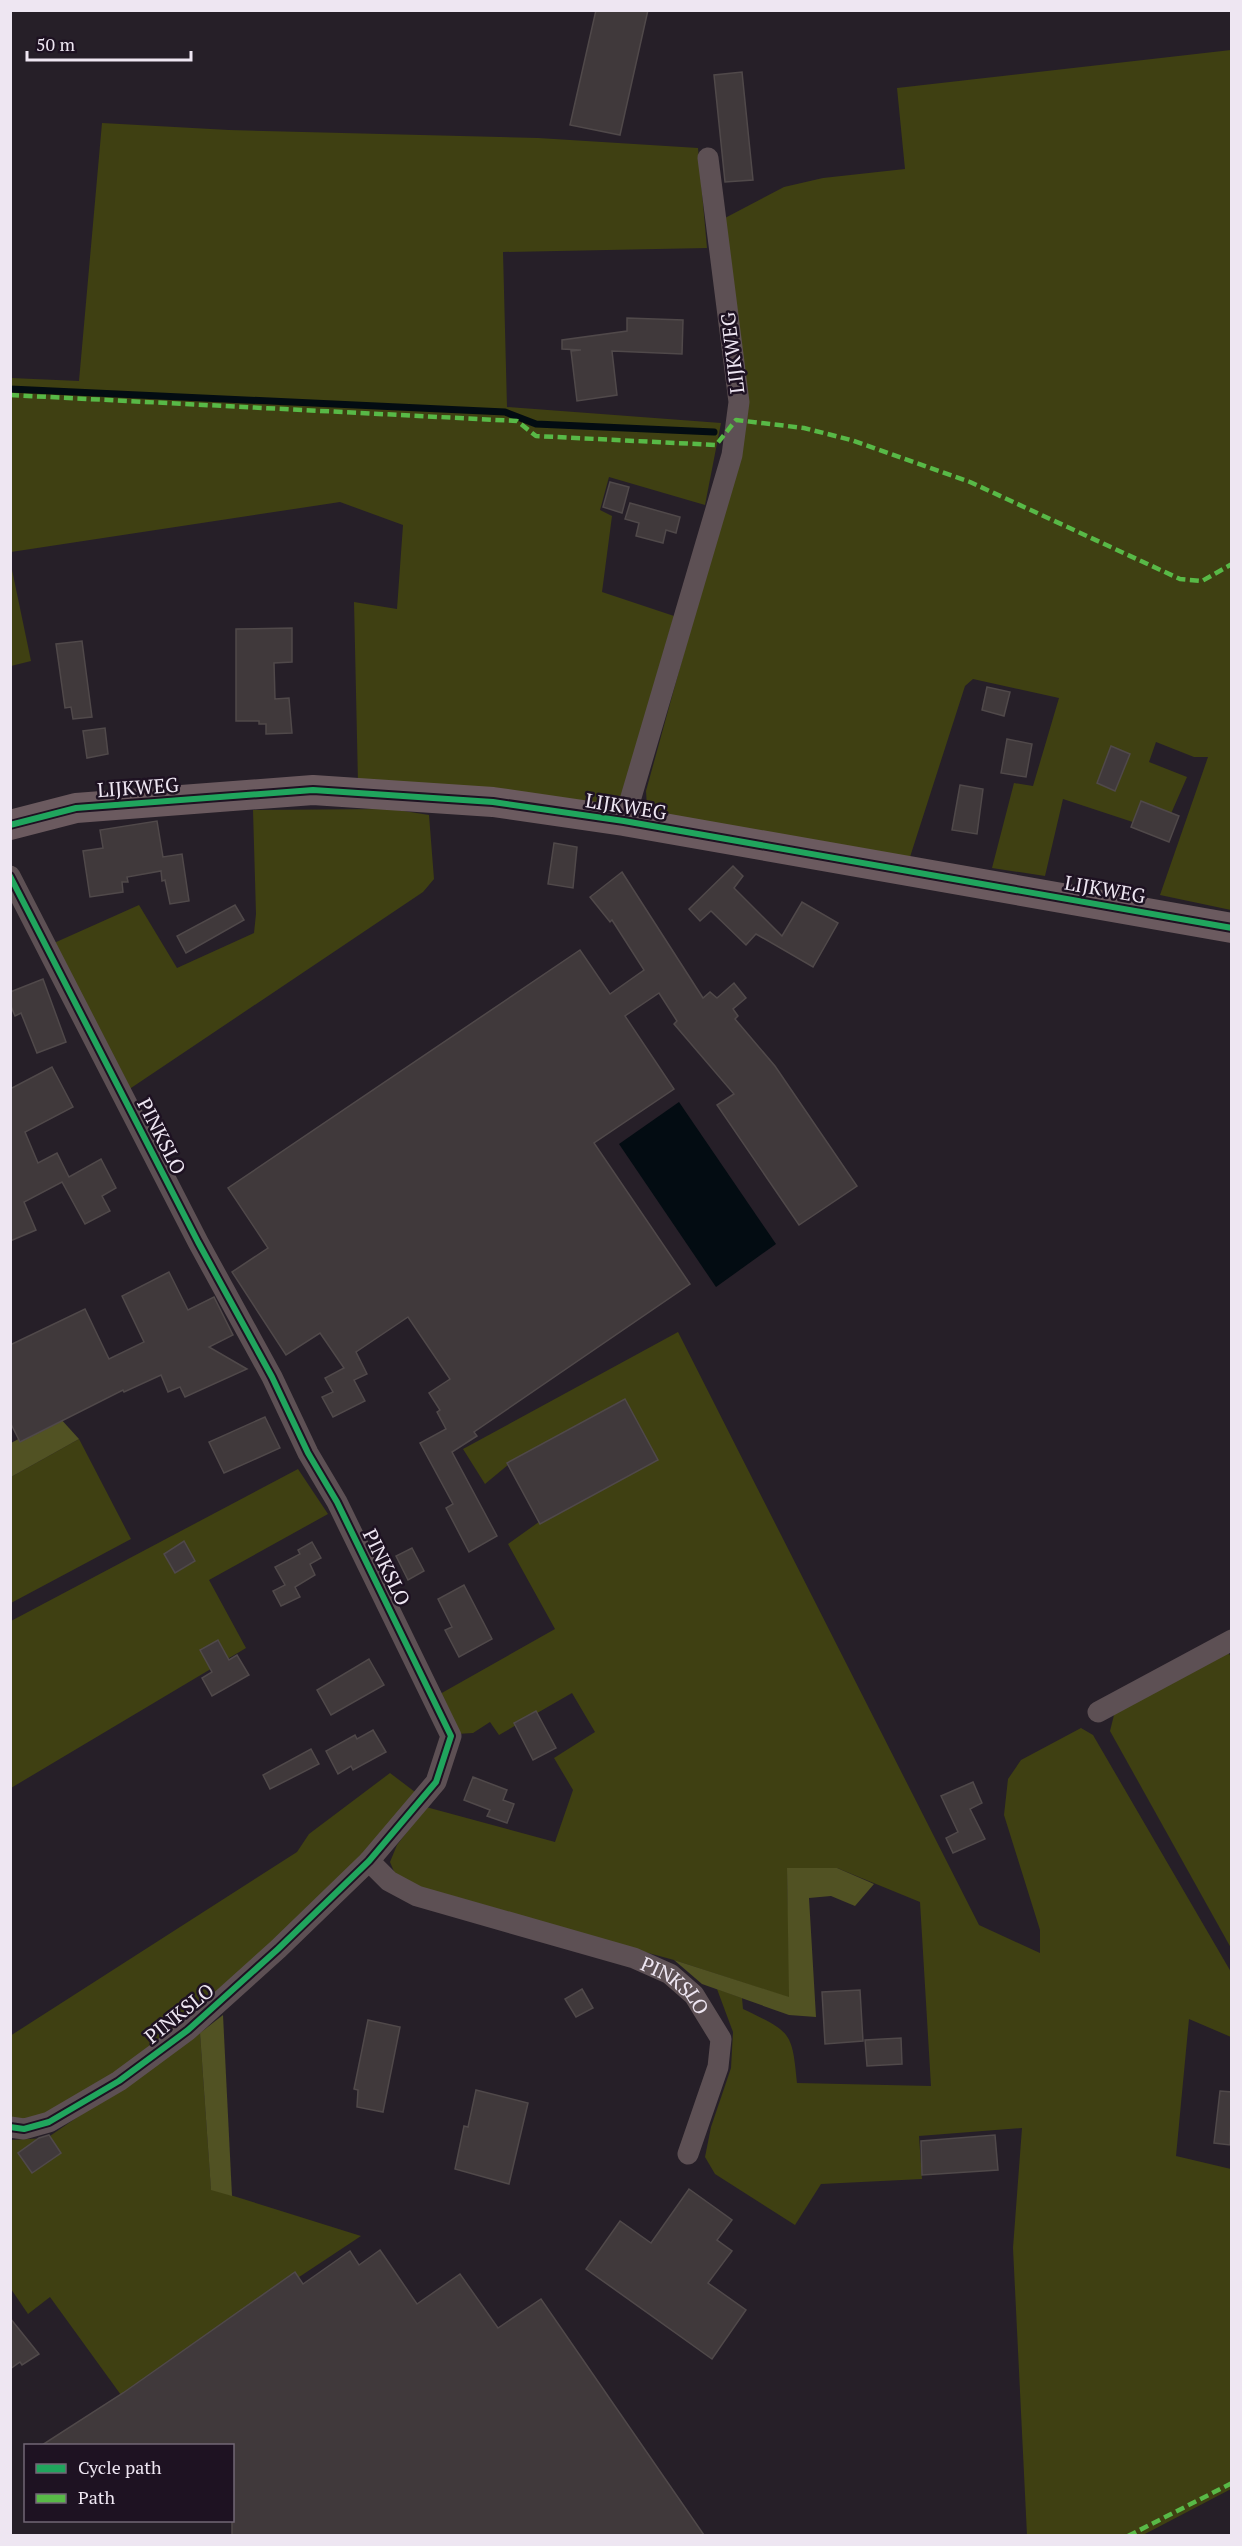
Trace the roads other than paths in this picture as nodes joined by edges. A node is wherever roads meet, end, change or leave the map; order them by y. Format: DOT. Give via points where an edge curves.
graph roads {
  1 [pos="708,158"];
  2 [pos="624,821"];
  3 [pos="10,825"];
  4 [pos="10,876"];
  5 [pos="1232,928"];
  6 [pos="1232,1640"];
  7 [pos="1098,1712"];
  8 [pos="369,1861"];
  9 [pos="10,2127"];
  10 [pos="688,2154"];
  1 -- 2 [label="street, LIJKWEG" via="738,402 732,456"];
  2 -- 3 [label="street, LIJKWEG" via="493,802 313,790 76,808"];
  2 -- 5 [label="street, LIJKWEG"];
  4 -- 8 [label="street, PINKSLO" via="308,1453 337,1502 452,1736 436,1782"];
  6 -- 7 [label="street"];
  8 -- 9 [label="street, PINKSLO" via="189,2030 119,2081 49,2122"];
  8 -- 10 [label="street, PINKSLO" via="389,1881 417,1896 634,1958 670,1974 694,1995 721,2039 718,2067"];
}
